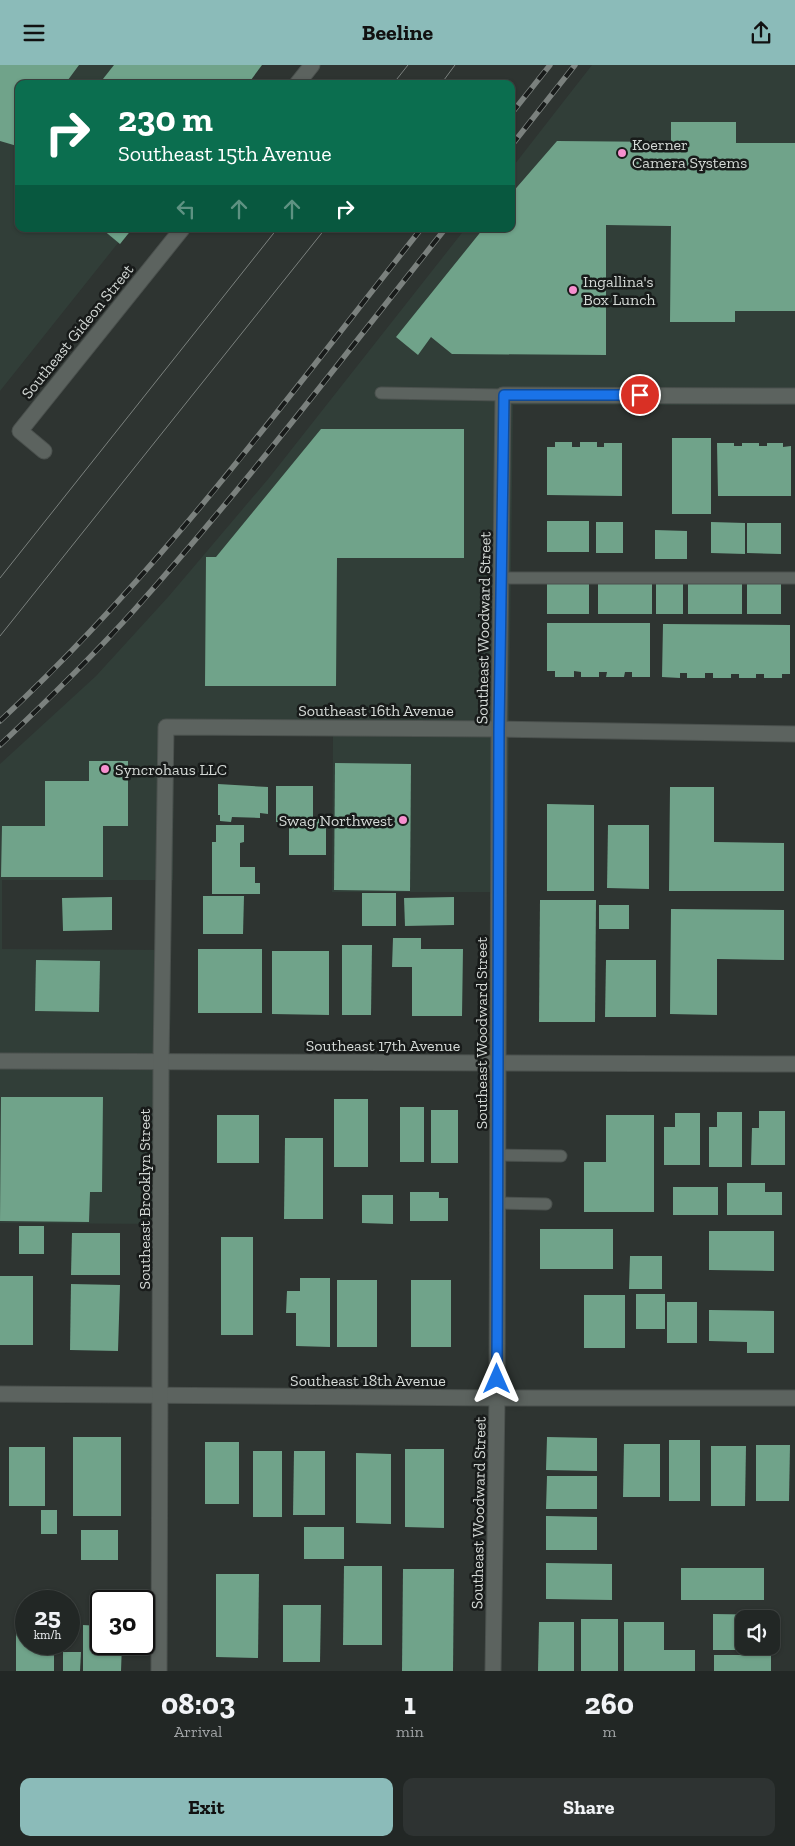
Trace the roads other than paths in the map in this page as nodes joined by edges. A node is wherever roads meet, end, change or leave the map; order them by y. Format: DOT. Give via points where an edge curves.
graph roads {
  1 [pos="312,65"];
  2 [pos="300,80"];
  3 [pos="180,232"];
  4 [pos="381,393"];
  5 [pos="504,395"];
  6 [pos="795,396"];
  7 [pos="44,451"];
  8 [pos="501,578"];
  9 [pos="795,578"];
  10 [pos="166,727"];
  11 [pos="499,729"];
  12 [pos="795,733"];
  13 [pos="0,1061"];
  14 [pos="161,1062"];
  15 [pos="498,1063"];
  16 [pos="795,1064"];
  17 [pos="498,1155"];
  18 [pos="561,1156"];
  19 [pos="498,1203"];
  20 [pos="546,1204"];
  21 [pos="0,1394"];
  22 [pos="161,1396"];
  23 [pos="497,1398"];
  24 [pos="795,1398"];
  25 [pos="159,1671"];
  26 [pos="493,1671"];
  1 -- 2 [label="street"];
  3 -- 7 [label="street, Southeast Gideon Street" via="20,431"];
  4 -- 5 [label="lane"];
  5 -- 6 [label="street"];
  5 -- 8 [label="street, Southeast Woodward Street"];
  8 -- 9 [label="lane"];
  8 -- 11 [label="street, Southeast Woodward Street"];
  10 -- 11 [label="street, Southeast 16th Avenue"];
  10 -- 14 [label="street, Southeast Brooklyn Street"];
  11 -- 12 [label="street, Southeast 16th Avenue"];
  11 -- 15 [label="street, Southeast Woodward Street"];
  13 -- 14 [label="street, Southeast 17th Avenue"];
  14 -- 15 [label="street, Southeast 17th Avenue"];
  14 -- 22 [label="street, Southeast Brooklyn Street"];
  15 -- 16 [label="street, Southeast 17th Avenue"];
  15 -- 17 [label="street, Southeast Woodward Street"];
  17 -- 18 [label="lane"];
  17 -- 19 [label="street, Southeast Woodward Street"];
  19 -- 20 [label="lane"];
  19 -- 23 [label="street, Southeast Woodward Street"];
  21 -- 22 [label="street, Southeast 18th Avenue"];
  22 -- 23 [label="street, Southeast 18th Avenue"];
  22 -- 25 [label="street, Southeast Brooklyn Street"];
  23 -- 24 [label="street, Southeast 18th Avenue"];
  23 -- 26 [label="street, Southeast Woodward Street"];
}
